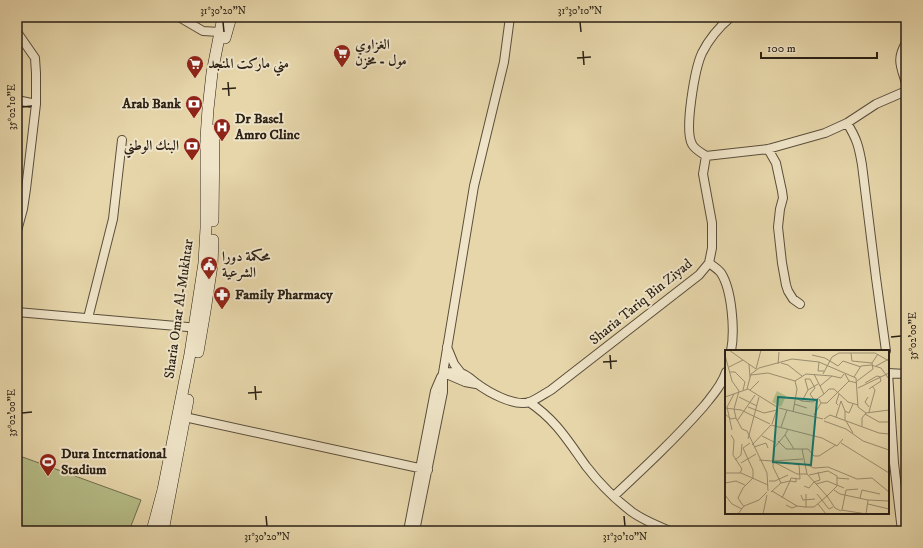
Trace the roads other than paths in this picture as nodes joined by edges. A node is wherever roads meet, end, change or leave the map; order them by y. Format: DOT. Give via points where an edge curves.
graph roads {
  1 [pos="179,17"];
  2 [pos="223,17"];
  3 [pos="231,17"];
  4 [pos="510,17"];
  5 [pos="731,17"];
  6 [pos="17,32"];
  7 [pos="219,32"];
  8 [pos="906,43"];
  9 [pos="906,83"];
  10 [pos="906,91"];
  11 [pos="17,100"];
  12 [pos="36,104"];
  13 [pos="847,123"];
  14 [pos="122,140"];
  15 [pos="768,149"];
  16 [pos="706,156"];
  17 [pos="20,208"];
  18 [pos="17,231"];
  19 [pos="709,263"];
  20 [pos="800,304"];
  21 [pos="17,312"];
  22 [pos="88,318"];
  23 [pos="198,328"];
  24 [pos="447,346"];
  25 [pos="732,350"];
  26 [pos="886,350"];
  27 [pos="442,373"];
  28 [pos="889,373"];
  29 [pos="906,374"];
  30 [pos="460,376"];
  31 [pos="725,376"];
  32 [pos="889,388"];
  33 [pos="443,392"];
  34 [pos="529,402"];
  35 [pos="182,416"];
  36 [pos="424,470"];
  37 [pos="614,496"];
  38 [pos="659,529"];
  39 [pos="152,531"];
  40 [pos="163,531"];
  41 [pos="408,531"];
  42 [pos="416,531"];
  43 [pos="670,531"];
  44 [pos="902,531"];
  1 -- 7 [label="street" via="203,31"];
  2 -- 7 [label="main road, Sharia Omar Al-Mukhtar"];
  3 -- 23 [label="main road, Sharia Omar Al-Mukhtar" via="220,65 214,115 212,265"];
  4 -- 24 [label="street" via="504,62 474,186"];
  5 -- 16 [label="street" via="710,38 696,73 689,134 692,145"];
  6 -- 12 [label="street" via="35,58"];
  7 -- 23 [label="main road, Sharia Omar Al-Mukhtar" via="208,109 206,228"];
  8 -- 9 [label="street" via="899,60"];
  10 -- 13 [label="street" via="876,104"];
  11 -- 12 [label="street"];
  12 -- 17 [label="street" via="26,189"];
  13 -- 15 [label="street" via="826,133"];
  13 -- 26 [label="street" via="859,147"];
  14 -- 22 [label="street" via="113,219"];
  15 -- 16 [label="street"];
  15 -- 20 [label="street" via="776,163 783,198 778,227 786,284 793,299"];
  16 -- 19 [label="street, Sharia Tariq Bin Ziyad" via="703,174 712,223"];
  17 -- 18 [label="street"];
  19 -- 25 [label="street" via="720,273 727,286 733,327"];
  19 -- 34 [label="street, Sharia Tariq Bin Ziyad" via="687,285 551,390"];
  21 -- 22 [label="street"];
  22 -- 23 [label="street"];
  23 -- 35 [label="main road, Sharia Omar Al-Mukhtar"];
  24 -- 27 [label="street"];
  24 -- 30 [label="street"];
  27 -- 30 [label="street" via="453,371"];
  27 -- 33 [label="street"];
  27 -- 36 [label="street" via="435,391"];
  28 -- 29 [label="street"];
  30 -- 33 [label="street"];
  30 -- 34 [label="street" via="469,377 509,401"];
  31 -- 37 [label="street" via="690,421"];
  32 -- 44 [label="street"];
  33 -- 36 [label="street"];
  34 -- 37 [label="street" via="549,417 602,486"];
  35 -- 36 [label="street"];
  35 -- 39 [label="main road, Sharia Omar Al-Mukhtar"];
  35 -- 40 [label="main road, Sharia Omar Al-Mukhtar"];
  36 -- 41 [label="street"];
  36 -- 42 [label="street"];
  37 -- 38 [label="street" via="632,512"];
  38 -- 43 [label="street"];
}
